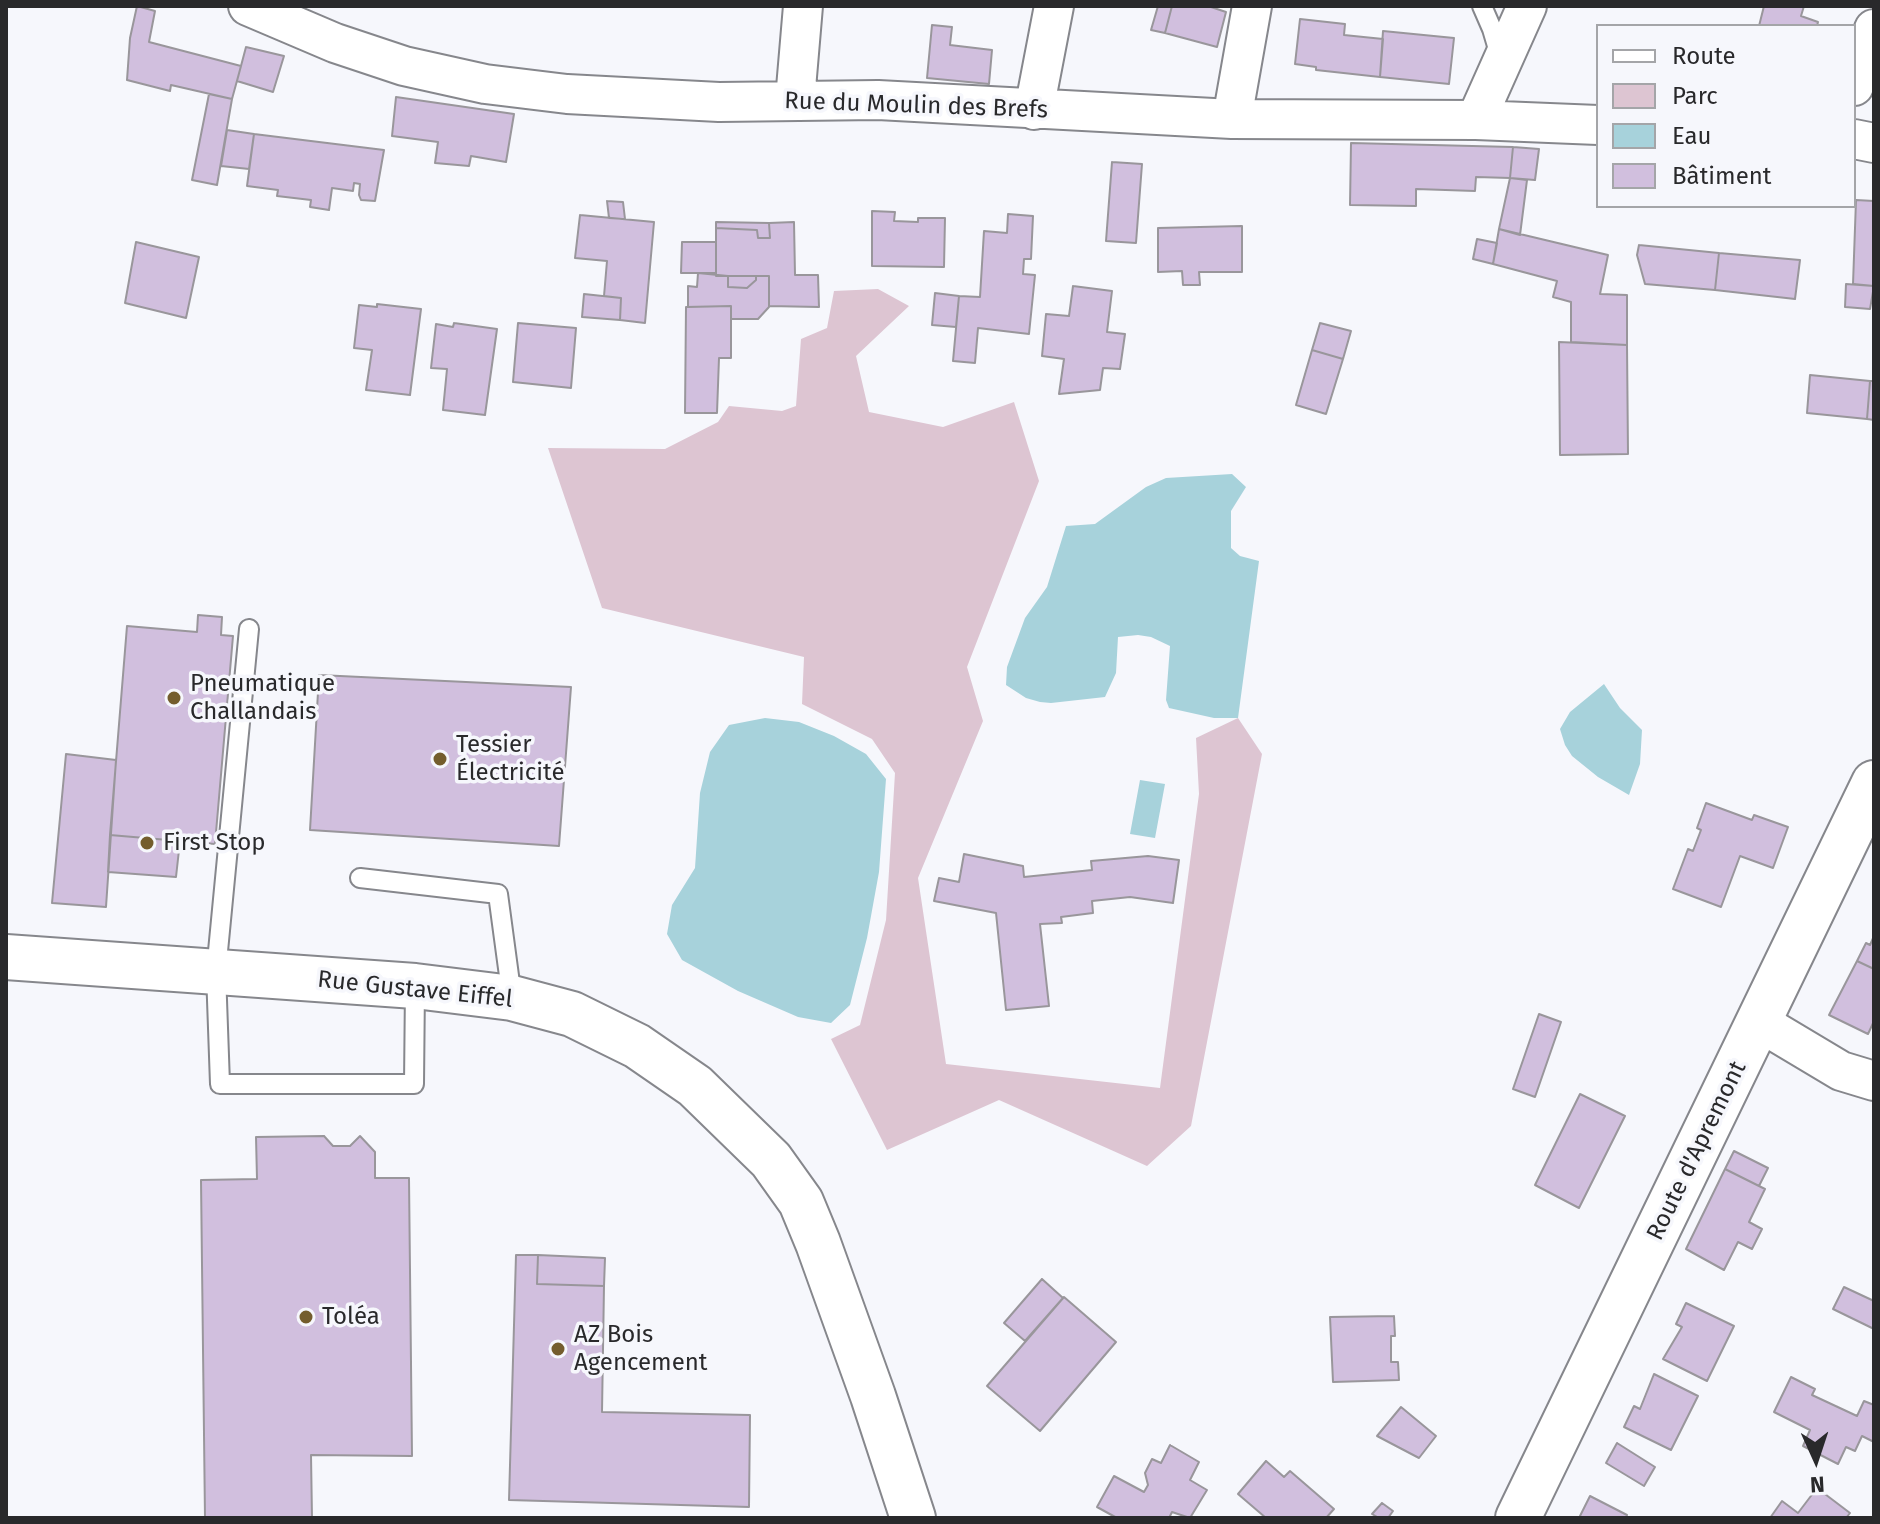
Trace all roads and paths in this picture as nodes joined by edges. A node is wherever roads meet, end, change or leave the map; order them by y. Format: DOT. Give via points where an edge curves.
graph roads {
  1 [pos="248,6"];
  2 [pos="803,6"];
  3 [pos="1054,6"];
  4 [pos="1252,6"];
  5 [pos="1482,6"];
  6 [pos="1527,6"];
  7 [pos="1874,29"];
  8 [pos="1501,61"];
  9 [pos="1856,80"];
  10 [pos="795,100"];
  11 [pos="1034,110"];
  12 [pos="1232,119"];
  13 [pos="1476,120"];
  14 [pos="1596,125"];
  15 [pos="249,629"];
  16 [pos="1874,783"];
  17 [pos="360,878"];
  18 [pos="6,957"];
  19 [pos="216,972"];
  20 [pos="415,986"];
  21 [pos="512,998"];
  22 [pos="1759,1022"];
  23 [pos="1874,1081"];
  24 [pos="913,1518"];
  25 [pos="1518,1518"];
  1 -- 10 [label="street, Rue du Moulin des Brefs" via="404,66 485,84 642,99"];
  2 -- 10 [label="street"];
  3 -- 11 [label="street"];
  4 -- 12 [label="street"];
  5 -- 8 [label="lane"];
  6 -- 8 [label="street"];
  7 -- 9 [label="street"];
  8 -- 13 [label="street"];
  10 -- 11 [label="street, Rue du Moulin des Brefs"];
  11 -- 12 [label="street, Rue du Moulin des Brefs"];
  12 -- 13 [label="street, Rue du Moulin des Brefs"];
  13 -- 14 [label="street, Rue du Moulin des Brefs"];
  15 -- 19 [label="lane"];
  16 -- 22 [label="street, Route d'Apremont"];
  17 -- 21 [label="lane" via="498,894"];
  18 -- 19 [label="street, Rue Gustave Eiffel"];
  19 -- 20 [label="street, Rue Gustave Eiffel"];
  19 -- 20 [label="lane" via="220,1084 414,1084"];
  20 -- 21 [label="street, Rue Gustave Eiffel"];
  21 -- 24 [label="street, Rue Gustave Eiffel" via="572,1014 637,1046 695,1086 771,1160 801,1202 818,1243"];
  22 -- 23 [label="street" via="1841,1071"];
  22 -- 25 [label="street, Route d'Apremont"];
}
